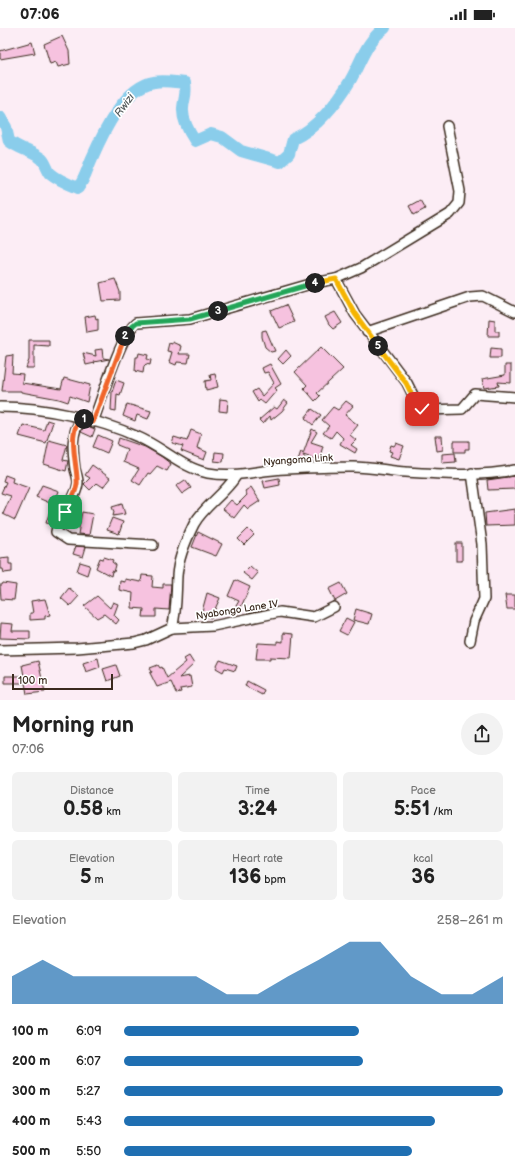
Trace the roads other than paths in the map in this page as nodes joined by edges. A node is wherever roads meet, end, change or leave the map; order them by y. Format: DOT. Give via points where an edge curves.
graph roads {
  1 [pos="447,126"];
  2 [pos="336,279"];
  3 [pos="515,312"];
  4 [pos="367,332"];
  5 [pos="515,397"];
  6 [pos="0,407"];
  7 [pos="82,419"];
  8 [pos="93,422"];
  9 [pos="515,470"];
  10 [pos="472,473"];
  11 [pos="236,476"];
  12 [pos="153,545"];
  13 [pos="334,607"];
  14 [pos="172,628"];
  15 [pos="470,641"];
  16 [pos="0,650"];
  1 -- 2 [label="street" via="460,191 456,208 362,268"];
  2 -- 4 [label="street"];
  2 -- 8 [label="street" via="190,319 136,323 123,340"];
  3 -- 4 [label="street" via="483,296 470,297"];
  4 -- 5 [label="street" via="403,378 422,409 462,409 475,394"];
  6 -- 7 [label="street, Nyangoma Link" via="43,410"];
  7 -- 8 [label="street, Nyangoma Link"];
  7 -- 12 [label="street" via="76,425 74,437 78,482 56,532 68,540"];
  8 -- 11 [label="street, Nyangoma Link" via="138,436 194,468"];
  9 -- 10 [label="street, Nyangoma Link" via="502,473"];
  10 -- 11 [label="street, Nyangoma Link" via="406,472 349,467 285,469"];
  10 -- 15 [label="street" via="482,544 484,599 474,621"];
  11 -- 14 [label="street" via="228,488 200,515 190,533 178,567 177,609"];
  13 -- 14 [label="street, Nyabongo Lane IV" via="314,617 280,612 213,626"];
  14 -- 16 [label="street, Nyabongo Lane IV" via="134,643 77,648"];
}
